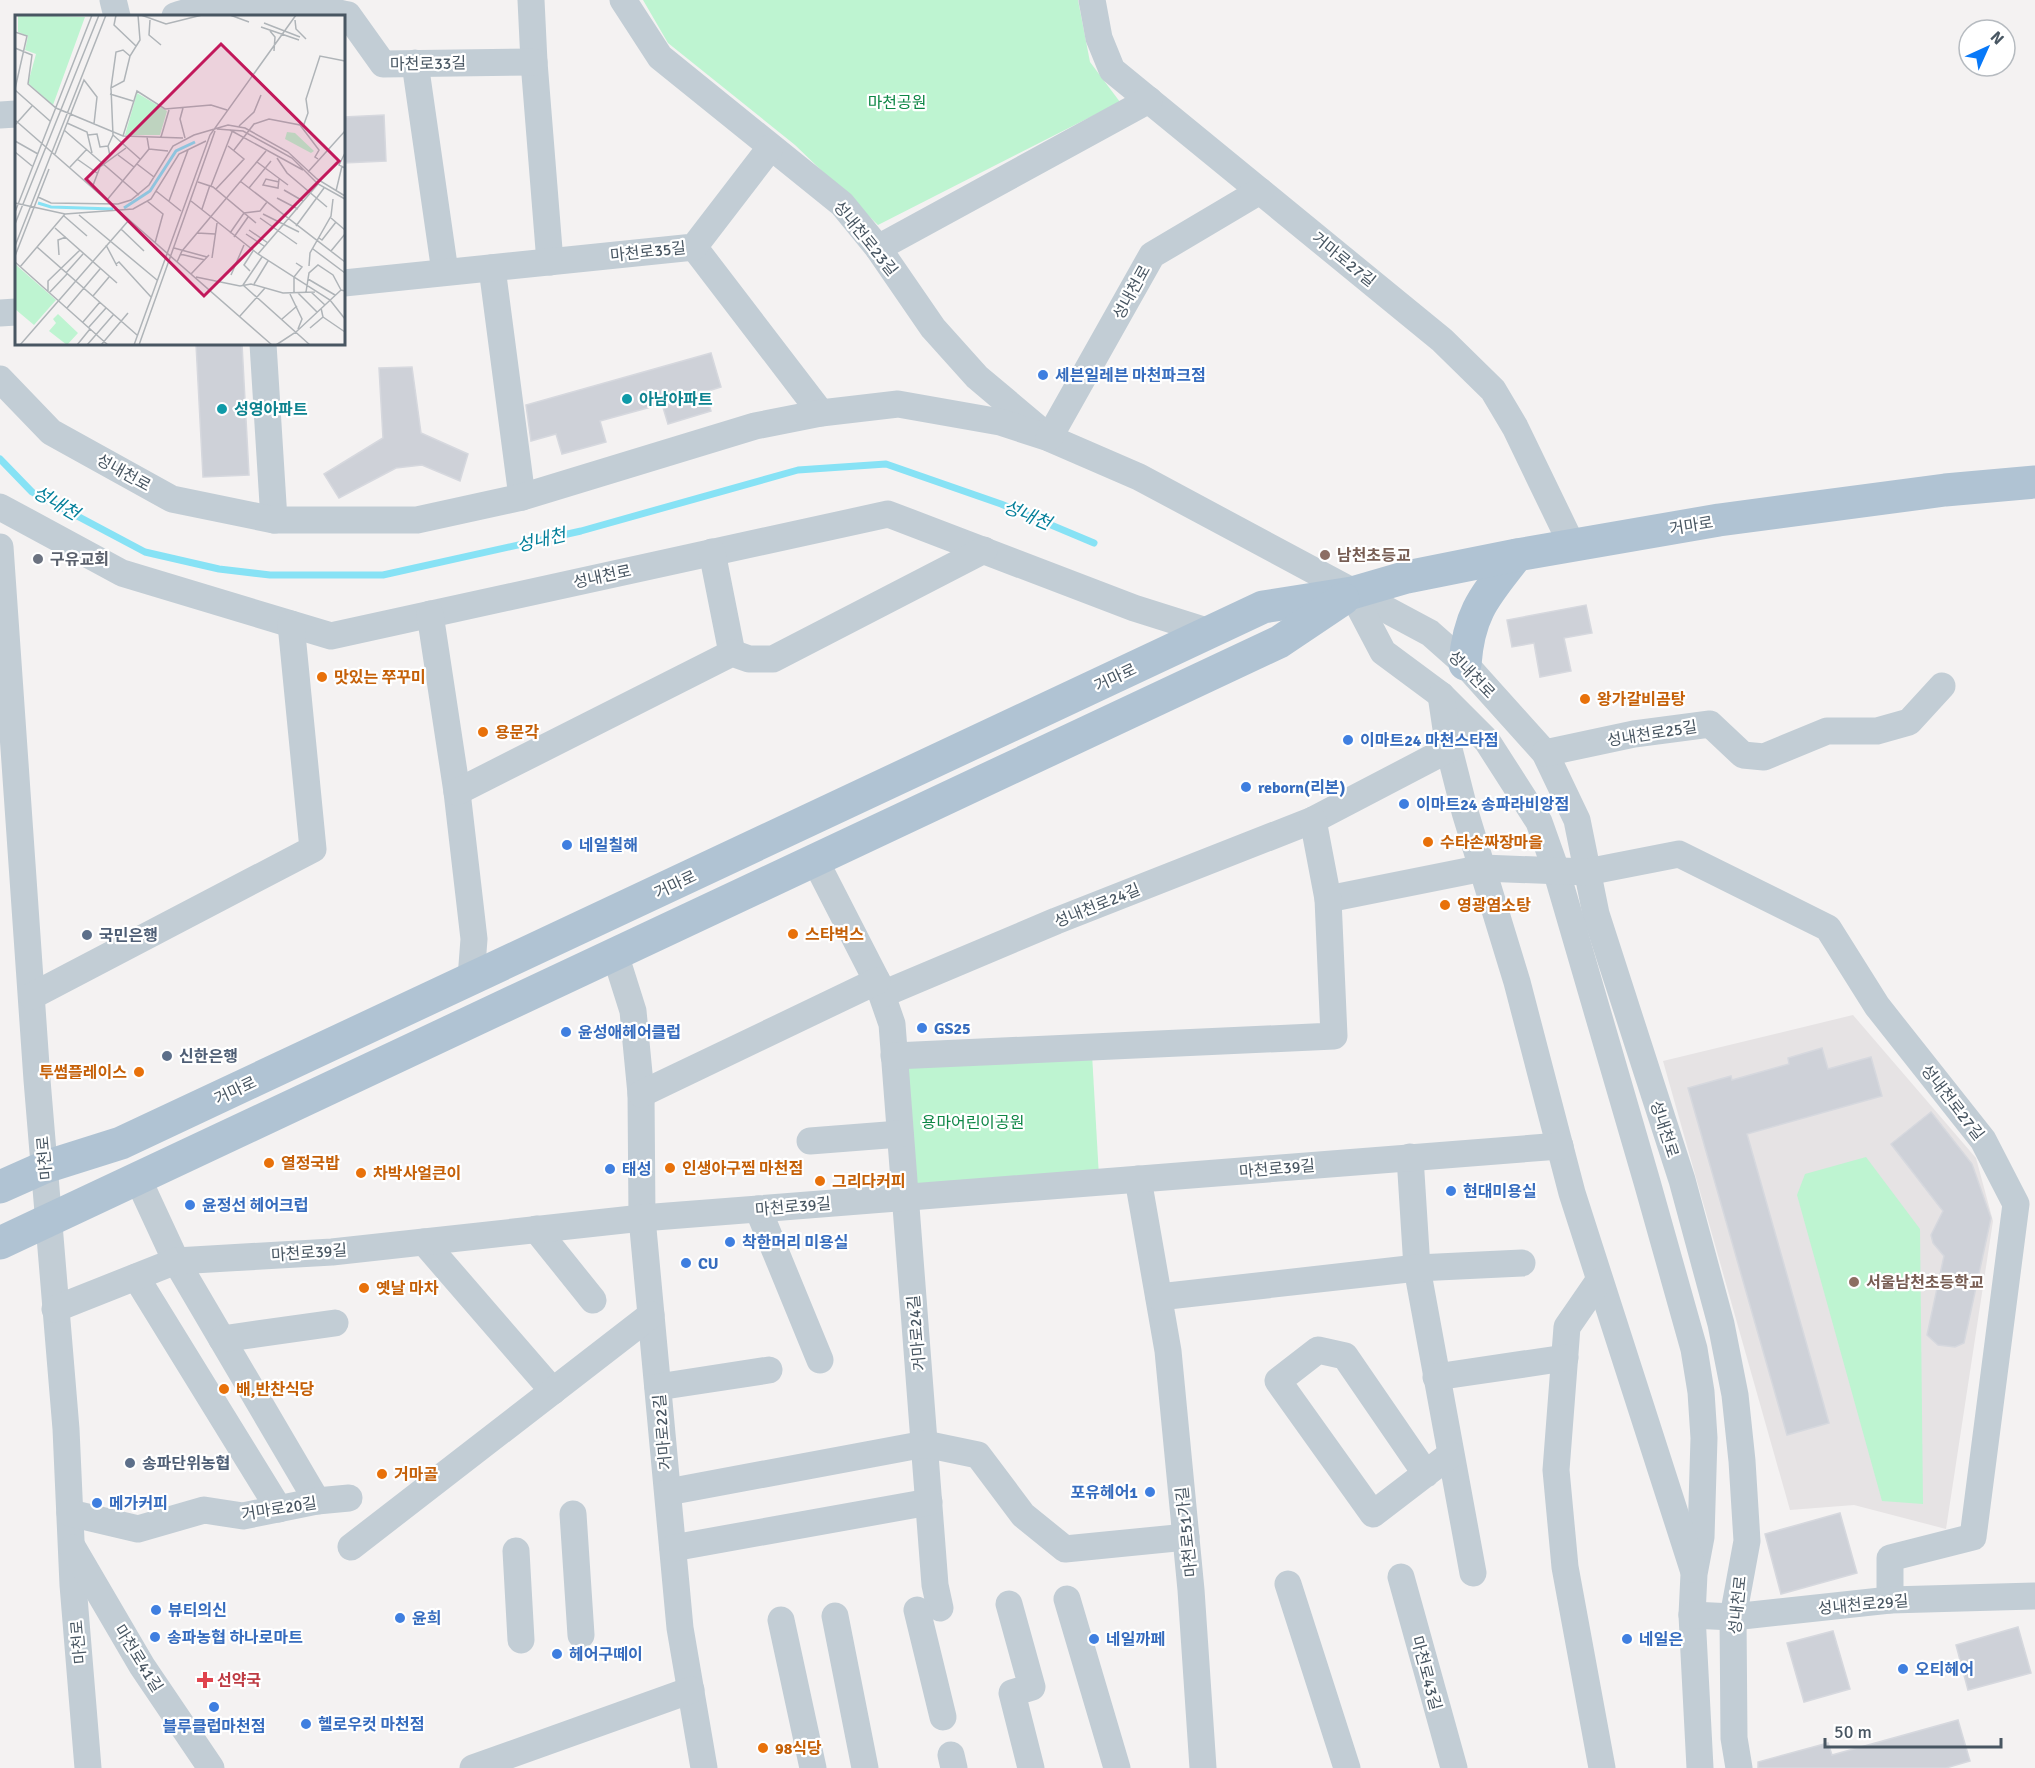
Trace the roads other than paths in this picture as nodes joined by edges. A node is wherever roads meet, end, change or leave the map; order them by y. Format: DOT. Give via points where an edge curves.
graph roads {
  1 [pos="113,0"];
  2 [pos="531,0"];
  3 [pos="622,0"];
  4 [pos="1092,0"];
  5 [pos="243,7"];
  6 [pos="354,7"];
  7 [pos="117,15"];
  8 [pos="178,15"];
  9 [pos="534,62"];
  10 [pos="415,63"];
  11 [pos="1149,100"];
  12 [pos="15,114"];
  13 [pos="0,115"];
  14 [pos="770,148"];
  15 [pos="1260,191"];
  16 [pos="694,246"];
  17 [pos="878,248"];
  18 [pos="550,261"];
  19 [pos="492,268"];
  20 [pos="445,272"];
  21 [pos="345,283"];
  22 [pos="15,312"];
  23 [pos="0,313"];
  24 [pos="263,345"];
  25 [pos="0,379"];
  26 [pos="821,413"];
  27 [pos="1049,438"];
  28 [pos="2035,482"];
  29 [pos="522,497"];
  30 [pos="0,507"];
  31 [pos="274,520"];
  32 [pos="1572,545"];
  33 [pos="0,547"];
  34 [pos="984,550"];
  35 [pos="712,552"];
  36 [pos="1517,555"];
  37 [pos="1353,593"];
  38 [pos="430,615"];
  39 [pos="291,624"];
  40 [pos="3,629"];
  41 [pos="1210,632"];
  42 [pos="732,652"];
  43 [pos="1465,664"];
  44 [pos="1942,686"];
  45 [pos="1441,695"];
  46 [pos="1449,749"];
  47 [pos="1545,753"];
  48 [pos="457,792"];
  49 [pos="1313,820"];
  50 [pos="815,860"];
  51 [pos="1483,868"];
  52 [pos="1556,870"];
  53 [pos="1587,872"];
  54 [pos="1328,899"];
  55 [pos="615,954"];
  56 [pos="471,978"];
  57 [pos="880,987"];
  58 [pos="32,996"];
  59 [pos="894,1056"];
  60 [pos="641,1094"];
  61 [pos="900,1134"];
  62 [pos="810,1141"];
  63 [pos="1560,1146"];
  64 [pos="1410,1157"];
  65 [pos="45,1167"];
  66 [pos="138,1179"];
  67 [pos="1138,1179"];
  68 [pos="0,1187"];
  69 [pos="905,1197"];
  70 [pos="758,1209"];
  71 [pos="642,1218"];
  72 [pos="49,1220"];
  73 [pos="536,1230"];
  74 [pos="2023,1240"];
  75 [pos="424,1242"];
  76 [pos="0,1244"];
  77 [pos="176,1261"];
  78 [pos="1521,1263"];
  79 [pos="1417,1268"];
  80 [pos="136,1277"];
  81 [pos="1598,1282"];
  82 [pos="1159,1297"];
  83 [pos="593,1300"];
  84 [pos="56,1309"];
  85 [pos="651,1315"];
  86 [pos="335,1323"];
  87 [pos="222,1339"];
  88 [pos="1565,1358"];
  89 [pos="820,1360"];
  90 [pos="769,1371"];
  91 [pos="1436,1377"];
  92 [pos="658,1387"];
  93 [pos="553,1391"];
  94 [pos="926,1444"];
  95 [pos="1450,1455"];
  96 [pos="1426,1474"];
  97 [pos="668,1492"];
  98 [pos="350,1498"];
  99 [pos="317,1501"];
  100 [pos="929,1502"];
  101 [pos="279,1509"];
  102 [pos="70,1513"];
  103 [pos="573,1514"];
  104 [pos="1186,1537"];
  105 [pos="71,1545"];
  106 [pos="351,1546"];
  107 [pos="673,1548"];
  108 [pos="516,1551"];
  109 [pos="1473,1573"];
  110 [pos="1694,1574"];
  111 [pos="1401,1577"];
  112 [pos="1288,1584"];
  113 [pos="2035,1596"];
  114 [pos="1067,1599"];
  115 [pos="1890,1600"];
  116 [pos="1008,1604"];
  117 [pos="1692,1615"];
  118 [pos="835,1617"];
  119 [pos="1733,1617"];
  120 [pos="781,1620"];
  121 [pos="581,1635"];
  122 [pos="521,1640"];
  123 [pos="691,1690"];
  124 [pos="943,1717"];
  125 [pos="88,1768"];
  126 [pos="211,1768"];
  127 [pos="473,1768"];
  128 [pos="704,1768"];
  129 [pos="813,1768"];
  130 [pos="866,1768"];
  131 [pos="1031,1768"];
  132 [pos="1117,1768"];
  133 [pos="1203,1768"];
  134 [pos="1347,1768"];
  135 [pos="1454,1768"];
  136 [pos="1602,1768"];
  137 [pos="1700,1768"];
  138 [pos="1739,1768"];
  1 -- 7 [label="street"];
  2 -- 9 [label="street"];
  3 -- 14 [label="street, 성내천로23길" via="660,57"];
  4 -- 11 [label="street, 거마로27길" via="1099,38 1112,70"];
  5 -- 6 [label="street, 마천로33길"];
  5 -- 8 [label="street, 마천로33길" via="191,9"];
  6 -- 10 [label="street, 마천로33길" via="383,64"];
  9 -- 10 [label="street, 마천로33길"];
  9 -- 18 [label="street"];
  10 -- 20 [label="street"];
  11 -- 15 [label="street, 거마로27길"];
  11 -- 17 [label="street"];
  12 -- 13 [label="street"];
  14 -- 16 [label="street, 마천로35길"];
  14 -- 17 [label="street, 성내천로23길" via="842,204"];
  15 -- 27 [label="street, 성내천로" via="1152,255"];
  15 -- 32 [label="street, 거마로27길" via="1442,340 1493,390"];
  16 -- 18 [label="street, 마천로35길"];
  16 -- 26 [label="street"];
  17 -- 27 [label="street, 성내천로23길" via="933,328 977,376"];
  18 -- 19 [label="street, 마천로35길"];
  19 -- 20 [label="street, 마천로35길"];
  19 -- 29 [label="street"];
  20 -- 21 [label="street, 마천로35길"];
  22 -- 23 [label="street"];
  24 -- 31 [label="street"];
  25 -- 31 [label="street, 성내천로" via="51,432 172,499"];
  26 -- 27 [label="street, 성내천로" via="898,404 1000,422"];
  26 -- 29 [label="street, 성내천로" via="745,429"];
  27 -- 37 [label="street, 성내천로" via="1139,477"];
  28 -- 32 [label="main road, 거마로" via="1719,520"];
  29 -- 31 [label="street, 성내천로" via="417,520"];
  30 -- 39 [label="street, 성내천로" via="122,573"];
  32 -- 36 [label="main road, 거마로"];
  33 -- 40 [label="street, 마천로"];
  34 -- 35 [label="street, 성내천로" via="888,514"];
  34 -- 41 [label="street, 성내천로" via="1134,608"];
  34 -- 42 [label="street" via="773,659 749,659"];
  35 -- 38 [label="street, 성내천로"];
  35 -- 42 [label="street"];
  36 -- 37 [label="main road, 거마로" via="1407,577"];
  36 -- 43 [label="main road" via="1478,606 1467,639"];
  37 -- 41 [label="main road, 거마로" via="1263,607"];
  37 -- 43 [label="street, 성내천로" via="1430,633"];
  37 -- 45 [label="street, 성내천로" via="1383,652"];
  37 -- 50 [label="main road, 거마로" via="1279,642"];
  38 -- 39 [label="street, 성내천로" via="331,636"];
  38 -- 48 [label="street"];
  39 -- 58 [label="street" via="313,849"];
  40 -- 58 [label="street, 마천로"];
  41 -- 56 [label="main road, 거마로"];
  42 -- 48 [label="street"];
  43 -- 47 [label="street, 성내천로"];
  44 -- 47 [label="street, 성내천로25길" via="1909,722 1877,731 1827,731 1764,757 1743,756 1710,724 1634,734"];
  45 -- 46 [label="street"];
  45 -- 52 [label="street, 성내천로" via="1486,741 1539,822"];
  46 -- 49 [label="street, 성내천로24길"];
  46 -- 51 [label="street"];
  47 -- 53 [label="street, 성내천로" via="1577,820"];
  48 -- 56 [label="street" via="474,939"];
  49 -- 54 [label="street"];
  49 -- 57 [label="street, 성내천로24길"];
  50 -- 55 [label="main road, 거마로"];
  50 -- 57 [label="street, 거마로24길"];
  51 -- 52 [label="street, 성내천로27길"];
  51 -- 54 [label="street"];
  51 -- 63 [label="street"];
  52 -- 53 [label="street, 성내천로27길"];
  52 -- 110 [label="street, 성내천로" via="1694,1349 1704,1438 1701,1537"];
  53 -- 74 [label="street, 성내천로27길" via="1679,854 1828,928 1877,1006 1983,1140 2016,1204"];
  53 -- 119 [label="street, 성내천로" via="1596,914 1682,1180 1721,1324 1733,1385 1747,1541"];
  54 -- 59 [label="street" via="1334,1036"];
  55 -- 60 [label="street, 거마로22길" via="633,1011"];
  55 -- 66 [label="main road, 거마로"];
  56 -- 65 [label="main road, 거마로" via="122,1143"];
  57 -- 59 [label="street, 거마로24길" via="892,1024"];
  57 -- 60 [label="street, 성내천로24길"];
  58 -- 65 [label="street, 마천로"];
  59 -- 61 [label="street, 거마로24길"];
  60 -- 71 [label="street, 거마로22길"];
  61 -- 62 [label="street"];
  61 -- 69 [label="street, 거마로24길"];
  63 -- 64 [label="street, 마천로39길"];
  63 -- 81 [label="street"];
  64 -- 67 [label="street, 마천로39길"];
  64 -- 79 [label="street"];
  65 -- 68 [label="main road, 거마로"];
  65 -- 72 [label="street, 마천로"];
  66 -- 72 [label="main road, 거마로"];
  66 -- 77 [label="street"];
  67 -- 69 [label="street, 마천로39길"];
  67 -- 82 [label="street, 마천로51가길"];
  69 -- 70 [label="street, 마천로39길"];
  69 -- 94 [label="street, 거마로24길"];
  70 -- 71 [label="street, 마천로39길"];
  70 -- 89 [label="street"];
  71 -- 73 [label="street, 마천로39길"];
  71 -- 85 [label="street, 거마로22길"];
  72 -- 76 [label="main road, 거마로"];
  72 -- 84 [label="street, 마천로"];
  73 -- 75 [label="street, 마천로39길"];
  73 -- 83 [label="street"];
  74 -- 115 [label="street, 성내천로27길" via="1973,1537 1890,1558"];
  75 -- 77 [label="street, 마천로39길"];
  75 -- 93 [label="street"];
  77 -- 80 [label="street, 마천로39길"];
  77 -- 87 [label="street"];
  78 -- 79 [label="street"];
  79 -- 82 [label="street"];
  79 -- 91 [label="street"];
  80 -- 84 [label="street, 마천로39길"];
  80 -- 101 [label="street"];
  81 -- 88 [label="street" via="1567,1328"];
  81 -- 110 [label="street"];
  82 -- 104 [label="street, 마천로51가길"];
  84 -- 102 [label="street, 마천로"];
  85 -- 92 [label="street, 거마로22길"];
  85 -- 93 [label="street"];
  86 -- 87 [label="street"];
  87 -- 99 [label="street"];
  88 -- 91 [label="street"];
  88 -- 136 [label="street" via="1556,1470 1565,1568"];
  90 -- 92 [label="street"];
  91 -- 95 [label="street"];
  92 -- 97 [label="street, 거마로22길"];
  93 -- 106 [label="street"];
  94 -- 97 [label="street"];
  94 -- 100 [label="street, 거마로24길"];
  94 -- 104 [label="street" via="978,1455 1023,1515 1065,1549"];
  95 -- 96 [label="street"];
  95 -- 109 [label="street"];
  96 -- 96 [label="street" via="1373,1514 1278,1381 1318,1350 1345,1356"];
  97 -- 107 [label="street, 거마로22길"];
  98 -- 99 [label="street, 거마로20길"];
  99 -- 101 [label="street, 거마로20길"];
  100 -- 107 [label="street"];
  100 -- 124 [label="street, 거마로24길" via="935,1585 929,1609"];
  101 -- 102 [label="street, 거마로20길" via="243,1516 204,1510 138,1528"];
  102 -- 105 [label="street, 마천로"];
  103 -- 121 [label="street"];
  104 -- 133 [label="street, 마천로51가길"];
  105 -- 125 [label="street, 마천로"];
  105 -- 126 [label="street, 마천로41길" via="142,1666"];
  107 -- 123 [label="street, 거마로22길" via="680,1628"];
  108 -- 122 [label="street"];
  110 -- 117 [label="street, 성내천로"];
  111 -- 135 [label="street, 마천로43길"];
  112 -- 134 [label="street"];
  113 -- 115 [label="street, 성내천로29길"];
  114 -- 132 [label="street"];
  115 -- 119 [label="street, 성내천로29길"];
  116 -- 131 [label="street" via="1032,1687 1012,1693"];
  117 -- 119 [label="street, 성내천로29길"];
  117 -- 137 [label="street, 성내천로"];
  118 -- 130 [label="street"];
  119 -- 138 [label="street, 성내천로" via="1734,1738"];
  120 -- 129 [label="street"];
  123 -- 127 [label="street"];
  123 -- 128 [label="street, 거마로22길"];
}
